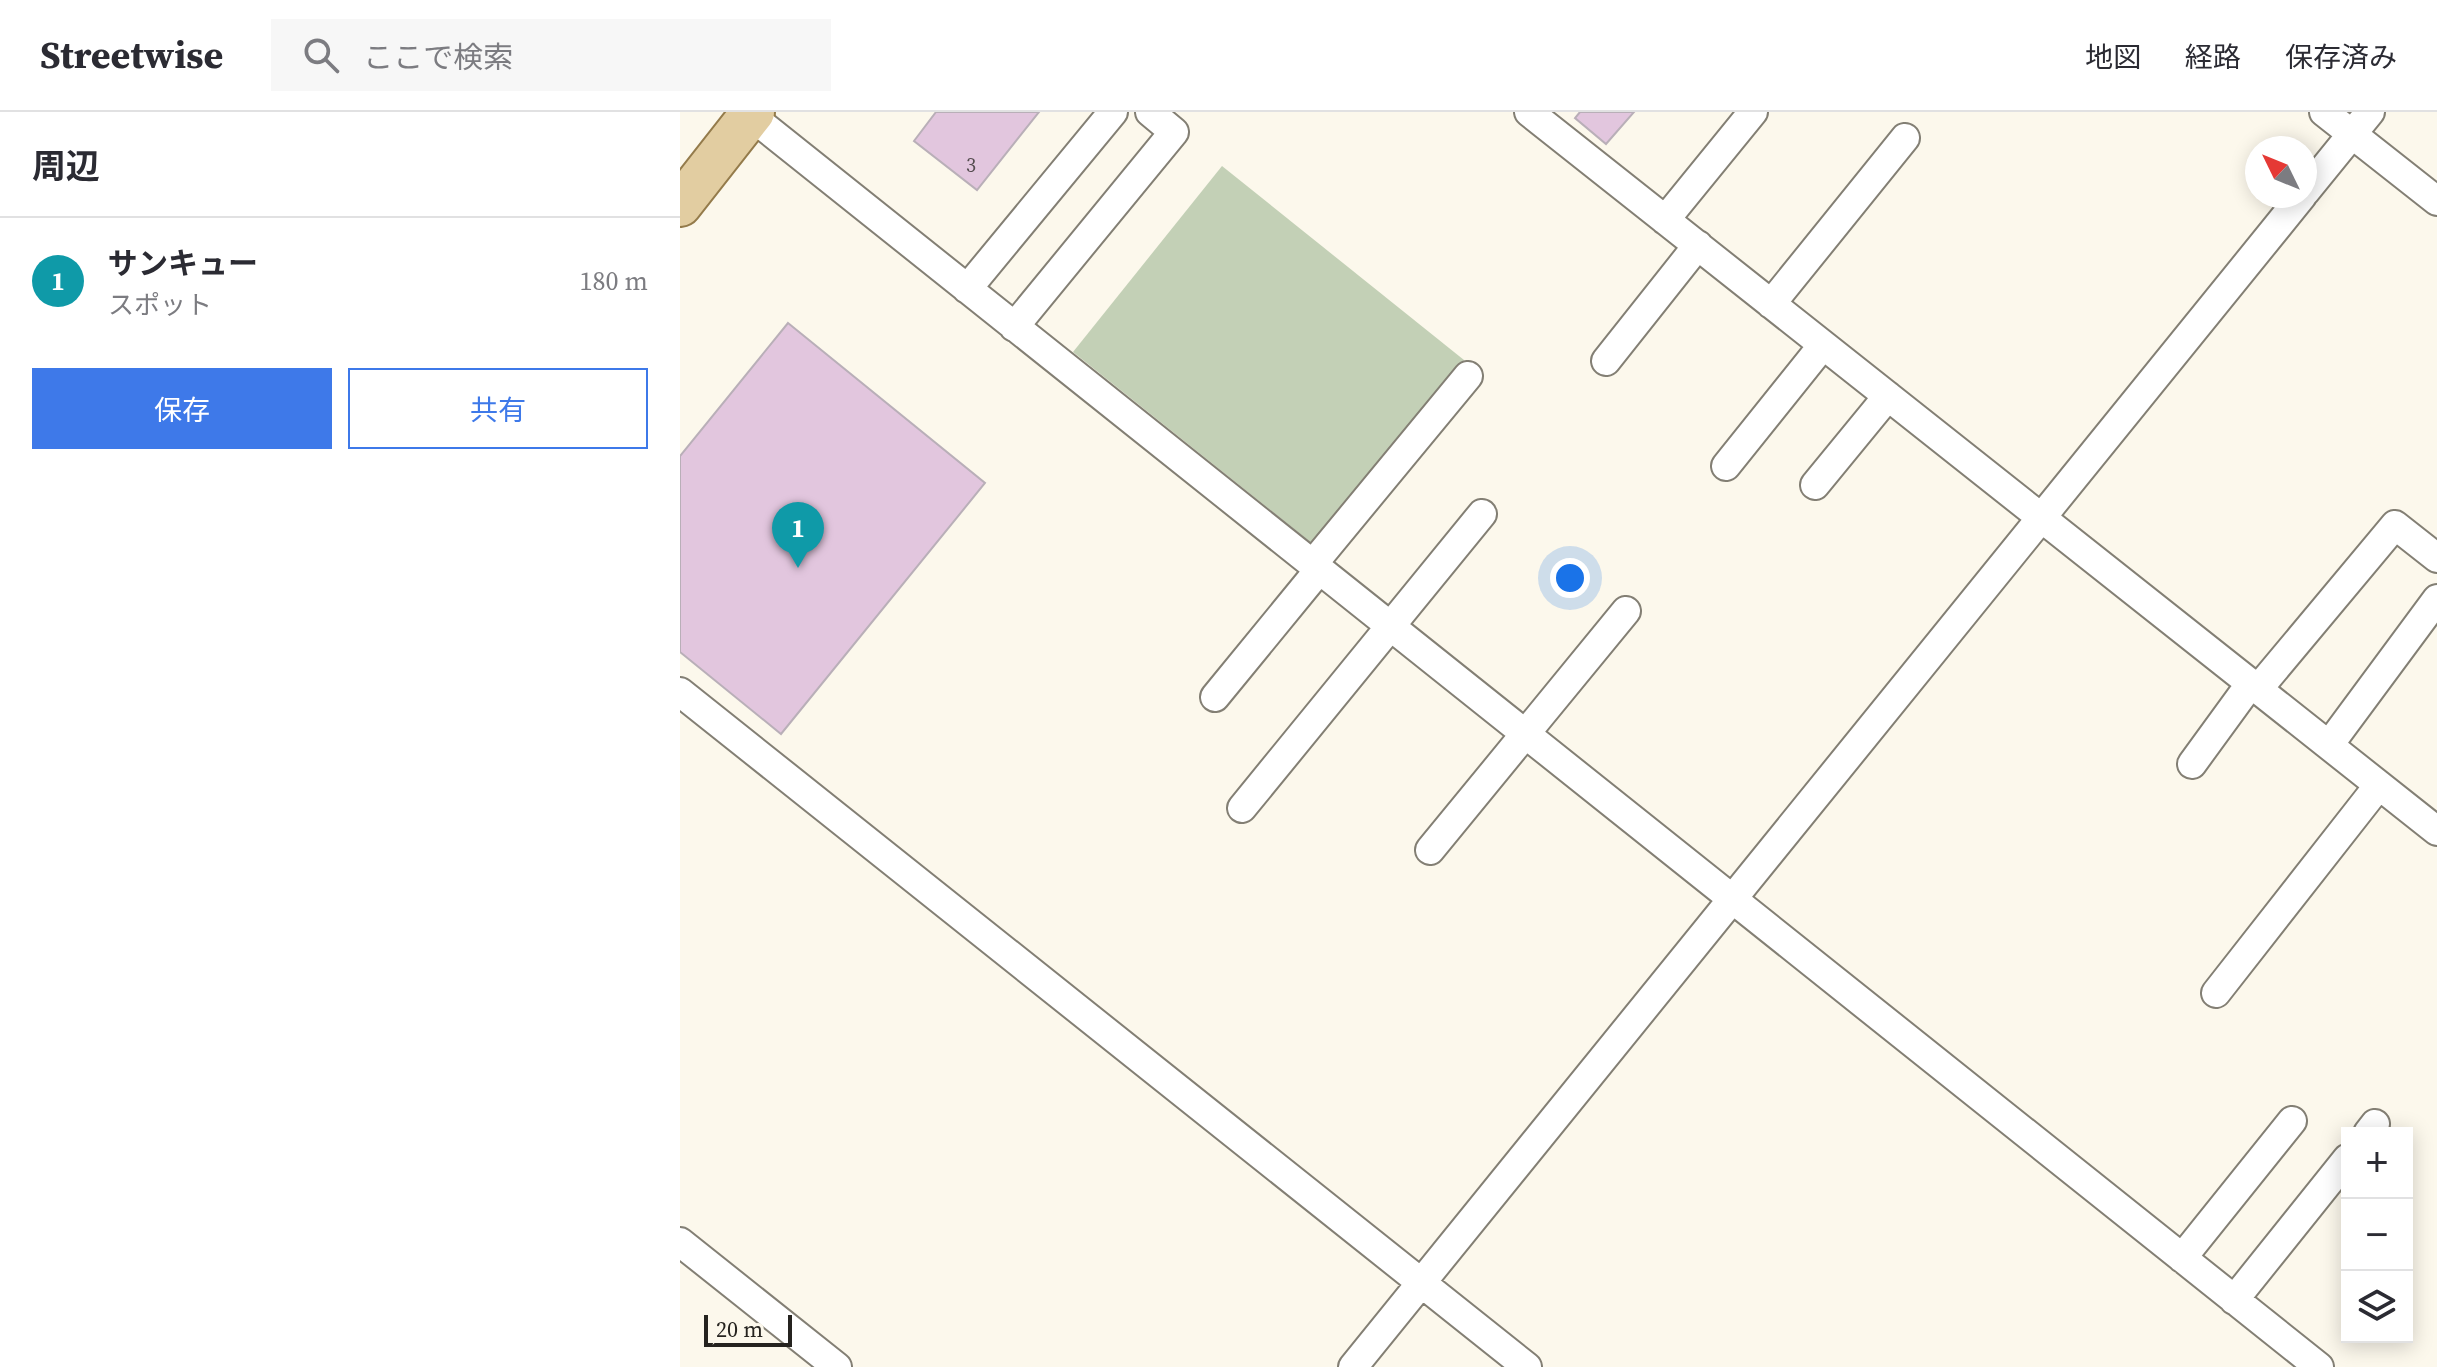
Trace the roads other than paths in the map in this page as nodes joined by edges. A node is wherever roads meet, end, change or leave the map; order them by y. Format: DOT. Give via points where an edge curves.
graph roads {
  1 [pos="1113,112"];
  2 [pos="1150,112"];
  3 [pos="1529,112"];
  4 [pos="1753,112"];
  5 [pos="2324,112"];
  6 [pos="2370,112"];
  7 [pos="750,113"];
  8 [pos="2352,134"];
  9 [pos="1905,138"];
  10 [pos="2317,177"];
  11 [pos="2437,201"];
  12 [pos="680,205"];
  13 [pos="2292,208"];
  14 [pos="1665,220"];
  15 [pos="1698,245"];
  16 [pos="967,289"];
  17 [pos="1771,304"];
  18 [pos="1014,327"];
  19 [pos="1823,345"];
  20 [pos="1606,361"];
  21 [pos="1468,376"];
  22 [pos="1888,396"];
  23 [pos="1726,466"];
  24 [pos="1815,485"];
  25 [pos="1482,514"];
  26 [pos="2041,518"];
  27 [pos="2437,558"];
  28 [pos="1316,567"];
  29 [pos="2437,599"];
  30 [pos="1626,611"];
  31 [pos="1390,626"];
  32 [pos="2254,686"];
  33 [pos="680,692"];
  34 [pos="1215,697"];
  35 [pos="1525,735"];
  36 [pos="2329,745"];
  37 [pos="2192,764"];
  38 [pos="2379,785"];
  39 [pos="1242,808"];
  40 [pos="2437,831"];
  41 [pos="1430,850"];
  42 [pos="1732,899"];
  43 [pos="2216,993"];
  44 [pos="2292,1121"];
  45 [pos="2341,1166"];
  46 [pos="680,1242"];
  47 [pos="2182,1258"];
  48 [pos="1421,1283"];
  49 [pos="2234,1300"];
  50 [pos="837,1367"];
  51 [pos="1353,1367"];
  52 [pos="1527,1367"];
  53 [pos="2319,1367"];
  1 -- 16 [label="street"];
  2 -- 18 [label="street" via="1174,132"];
  3 -- 14 [label="street"];
  4 -- 14 [label="street"];
  5 -- 8 [label="street"];
  6 -- 8 [label="street"];
  7 -- 12 [label="main road"];
  7 -- 16 [label="street"];
  8 -- 10 [label="street"];
  8 -- 11 [label="street"];
  9 -- 17 [label="street"];
  13 -- 26 [label="street"];
  14 -- 15 [label="street"];
  15 -- 17 [label="street"];
  15 -- 20 [label="street"];
  16 -- 18 [label="street"];
  17 -- 19 [label="street"];
  18 -- 28 [label="street"];
  19 -- 22 [label="street"];
  19 -- 23 [label="street"];
  21 -- 28 [label="street"];
  22 -- 24 [label="street"];
  22 -- 26 [label="street"];
  25 -- 31 [label="street"];
  26 -- 32 [label="street"];
  26 -- 42 [label="street"];
  27 -- 32 [label="street" via="2395,525"];
  28 -- 31 [label="street"];
  28 -- 34 [label="street"];
  29 -- 36 [label="street"];
  30 -- 35 [label="street"];
  31 -- 35 [label="street"];
  31 -- 39 [label="street"];
  32 -- 36 [label="street"];
  32 -- 37 [label="street"];
  33 -- 48 [label="street"];
  35 -- 41 [label="street"];
  35 -- 42 [label="street"];
  36 -- 38 [label="street"];
  38 -- 40 [label="street"];
  38 -- 43 [label="street"];
  42 -- 47 [label="street"];
  42 -- 48 [label="street"];
  44 -- 47 [label="street"];
  45 -- 49 [label="street"];
  46 -- 50 [label="street"];
  47 -- 49 [label="street"];
  48 -- 51 [label="street"];
  48 -- 52 [label="street"];
  49 -- 53 [label="street"];
}
